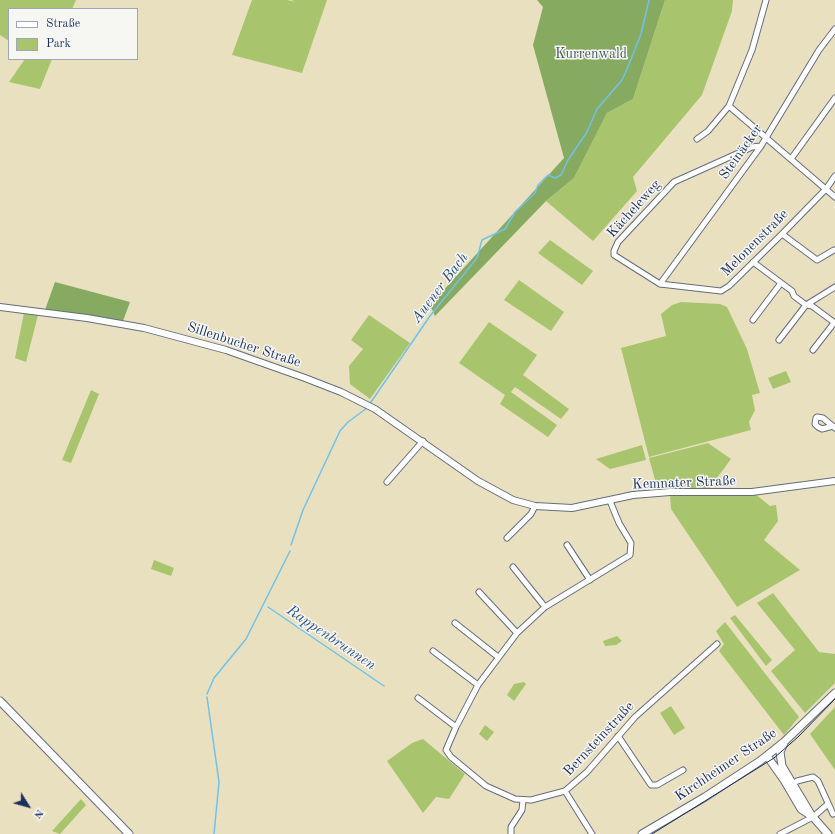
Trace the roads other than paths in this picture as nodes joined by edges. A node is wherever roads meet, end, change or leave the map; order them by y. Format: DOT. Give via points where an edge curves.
graph roads {
  1 [pos="766,0"];
  2 [pos="835,29"];
  3 [pos="835,98"];
  4 [pos="729,106"];
  5 [pos="697,139"];
  6 [pos="766,139"];
  7 [pos="761,146"];
  8 [pos="791,158"];
  9 [pos="835,176"];
  10 [pos="826,189"];
  11 [pos="835,197"];
  12 [pos="782,234"];
  13 [pos="834,250"];
  14 [pos="614,253"];
  15 [pos="754,262"];
  16 [pos="660,284"];
  17 [pos="781,284"];
  18 [pos="835,287"];
  19 [pos="806,305"];
  20 [pos="0,308"];
  21 [pos="753,320"];
  22 [pos="834,323"];
  23 [pos="779,340"];
  24 [pos="814,350"];
  25 [pos="422,441"];
  26 [pos="458,467"];
  27 [pos="835,481"];
  28 [pos="387,482"];
  29 [pos="610,501"];
  30 [pos="535,506"];
  31 [pos="507,538"];
  32 [pos="567,545"];
  33 [pos="513,567"];
  34 [pos="590,580"];
  35 [pos="479,592"];
  36 [pos="545,607"];
  37 [pos="455,623"];
  38 [pos="517,633"];
  39 [pos="717,644"];
  40 [pos="433,651"];
  41 [pos="498,657"];
  42 [pos="478,685"];
  43 [pos="835,693"];
  44 [pos="418,698"];
  45 [pos="0,701"];
  46 [pos="456,727"];
  47 [pos="618,736"];
  48 [pos="784,742"];
  49 [pos="768,754"];
  50 [pos="782,766"];
  51 [pos="683,770"];
  52 [pos="791,787"];
  53 [pos="565,791"];
  54 [pos="523,800"];
  55 [pos="828,804"];
  56 [pos="833,814"];
  57 [pos="813,818"];
  58 [pos="129,834"];
  59 [pos="510,834"];
  60 [pos="592,834"];
  61 [pos="642,834"];
  62 [pos="780,834"];
  63 [pos="828,834"];
  1 -- 4 [label="street" via="752,50"];
  2 -- 6 [label="street, Steinäcker" via="819,50"];
  3 -- 8 [label="street"];
  4 -- 5 [label="street" via="708,131"];
  4 -- 6 [label="street"];
  6 -- 7 [label="street, Steinäcker"];
  6 -- 8 [label="street"];
  7 -- 14 [label="street, Kächeleweg" via="752,147 674,182 618,242"];
  7 -- 16 [label="street, Steinäcker"];
  8 -- 10 [label="street"];
  9 -- 10 [label="street, Melonenstraße"];
  10 -- 11 [label="street"];
  10 -- 12 [label="street, Melonenstraße"];
  12 -- 13 [label="street" via="817,260"];
  12 -- 15 [label="street, Melonenstraße"];
  14 -- 16 [label="street, Melonenstraße"];
  15 -- 16 [label="street, Melonenstraße" via="721,291"];
  15 -- 17 [label="street"];
  17 -- 19 [label="street"];
  17 -- 21 [label="street"];
  18 -- 19 [label="street"];
  19 -- 22 [label="street" via="812,306"];
  19 -- 23 [label="street"];
  20 -- 25 [label="street, Sillenbucher Straße" via="106,321 180,337 274,366 328,386 369,406"];
  22 -- 24 [label="street"];
  25 -- 26 [label="street, Sillenbucher Straße"];
  25 -- 28 [label="street"];
  26 -- 30 [label="street, Kemnater Straße" via="501,494"];
  27 -- 29 [label="street, Kemnater Straße" via="752,492 633,495"];
  29 -- 30 [label="street, Kemnater Straße" via="572,508"];
  29 -- 34 [label="street, Bernsteinstraße" via="631,543 630,555"];
  30 -- 31 [label="street" via="531,514"];
  32 -- 34 [label="street"];
  33 -- 36 [label="street"];
  34 -- 36 [label="street, Bernsteinstraße"];
  35 -- 38 [label="street"];
  36 -- 38 [label="street, Bernsteinstraße"];
  37 -- 41 [label="street"];
  38 -- 41 [label="street, Bernsteinstraße"];
  39 -- 47 [label="street, Bernsteinstraße" via="650,703"];
  40 -- 42 [label="street"];
  41 -- 42 [label="street, Bernsteinstraße"];
  42 -- 46 [label="street, Bernsteinstraße"];
  43 -- 48 [label="main road, Kirchheimer Straße"];
  44 -- 46 [label="street"];
  45 -- 58 [label="main road"];
  46 -- 54 [label="street, Bernsteinstraße" via="446,750 451,757 495,791"];
  47 -- 51 [label="street" via="650,785 657,785"];
  47 -- 53 [label="street, Bernsteinstraße" via="587,772"];
  48 -- 49 [label="main road, Kirchheimer Straße"];
  48 -- 50 [label="main road" via="780,752"];
  49 -- 50 [label="main road"];
  49 -- 52 [label="main road"];
  49 -- 61 [label="main road, Kirchheimer Straße" via="705,797"];
  50 -- 52 [label="main road"];
  52 -- 55 [label="street" via="797,781 813,777 818,781"];
  52 -- 57 [label="main road"];
  53 -- 54 [label="street, Bernsteinstraße" via="542,799"];
  53 -- 60 [label="street"];
  54 -- 59 [label="street" via="522,810 511,827"];
  55 -- 56 [label="street"];
  55 -- 57 [label="street"];
  57 -- 62 [label="street"];
  57 -- 63 [label="main road"];
}
